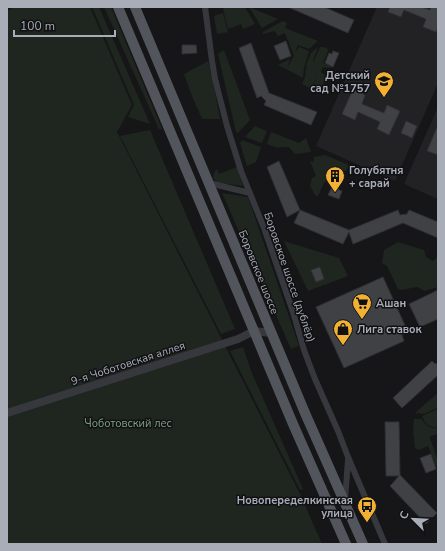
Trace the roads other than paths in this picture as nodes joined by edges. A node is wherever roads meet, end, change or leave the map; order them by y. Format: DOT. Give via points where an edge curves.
graph roads {
  1 [pos="118,7"];
  2 [pos="135,7"];
  3 [pos="205,7"];
  4 [pos="209,183"];
  5 [pos="250,193"];
  6 [pos="254,331"];
  7 [pos="271,333"];
  8 [pos="7,413"];
  9 [pos="348,457"];
  10 [pos="345,502"];
  11 [pos="346,544"];
  12 [pos="363,544"];
  13 [pos="386,544"];
  1 -- 6 [label="main road"];
  2 -- 4 [label="main road, Боровское шоссе"];
  3 -- 5 [label="street, Боровское шоссе (дублёр)" via="215,79 233,145"];
  4 -- 5 [label="street"];
  4 -- 7 [label="main road, Боровское шоссе"];
  5 -- 9 [label="street, Боровское шоссе (дублёр)" via="310,367"];
  6 -- 7 [label="street"];
  6 -- 8 [label="street, 9-я Чоботовская аллея" via="238,339"];
  6 -- 11 [label="main road"];
  7 -- 10 [label="main road, Боровское шоссе"];
  9 -- 10 [label="street"];
  9 -- 13 [label="street, Боровское шоссе (дублёр)"];
  10 -- 12 [label="main road, Боровское шоссе"];
}
